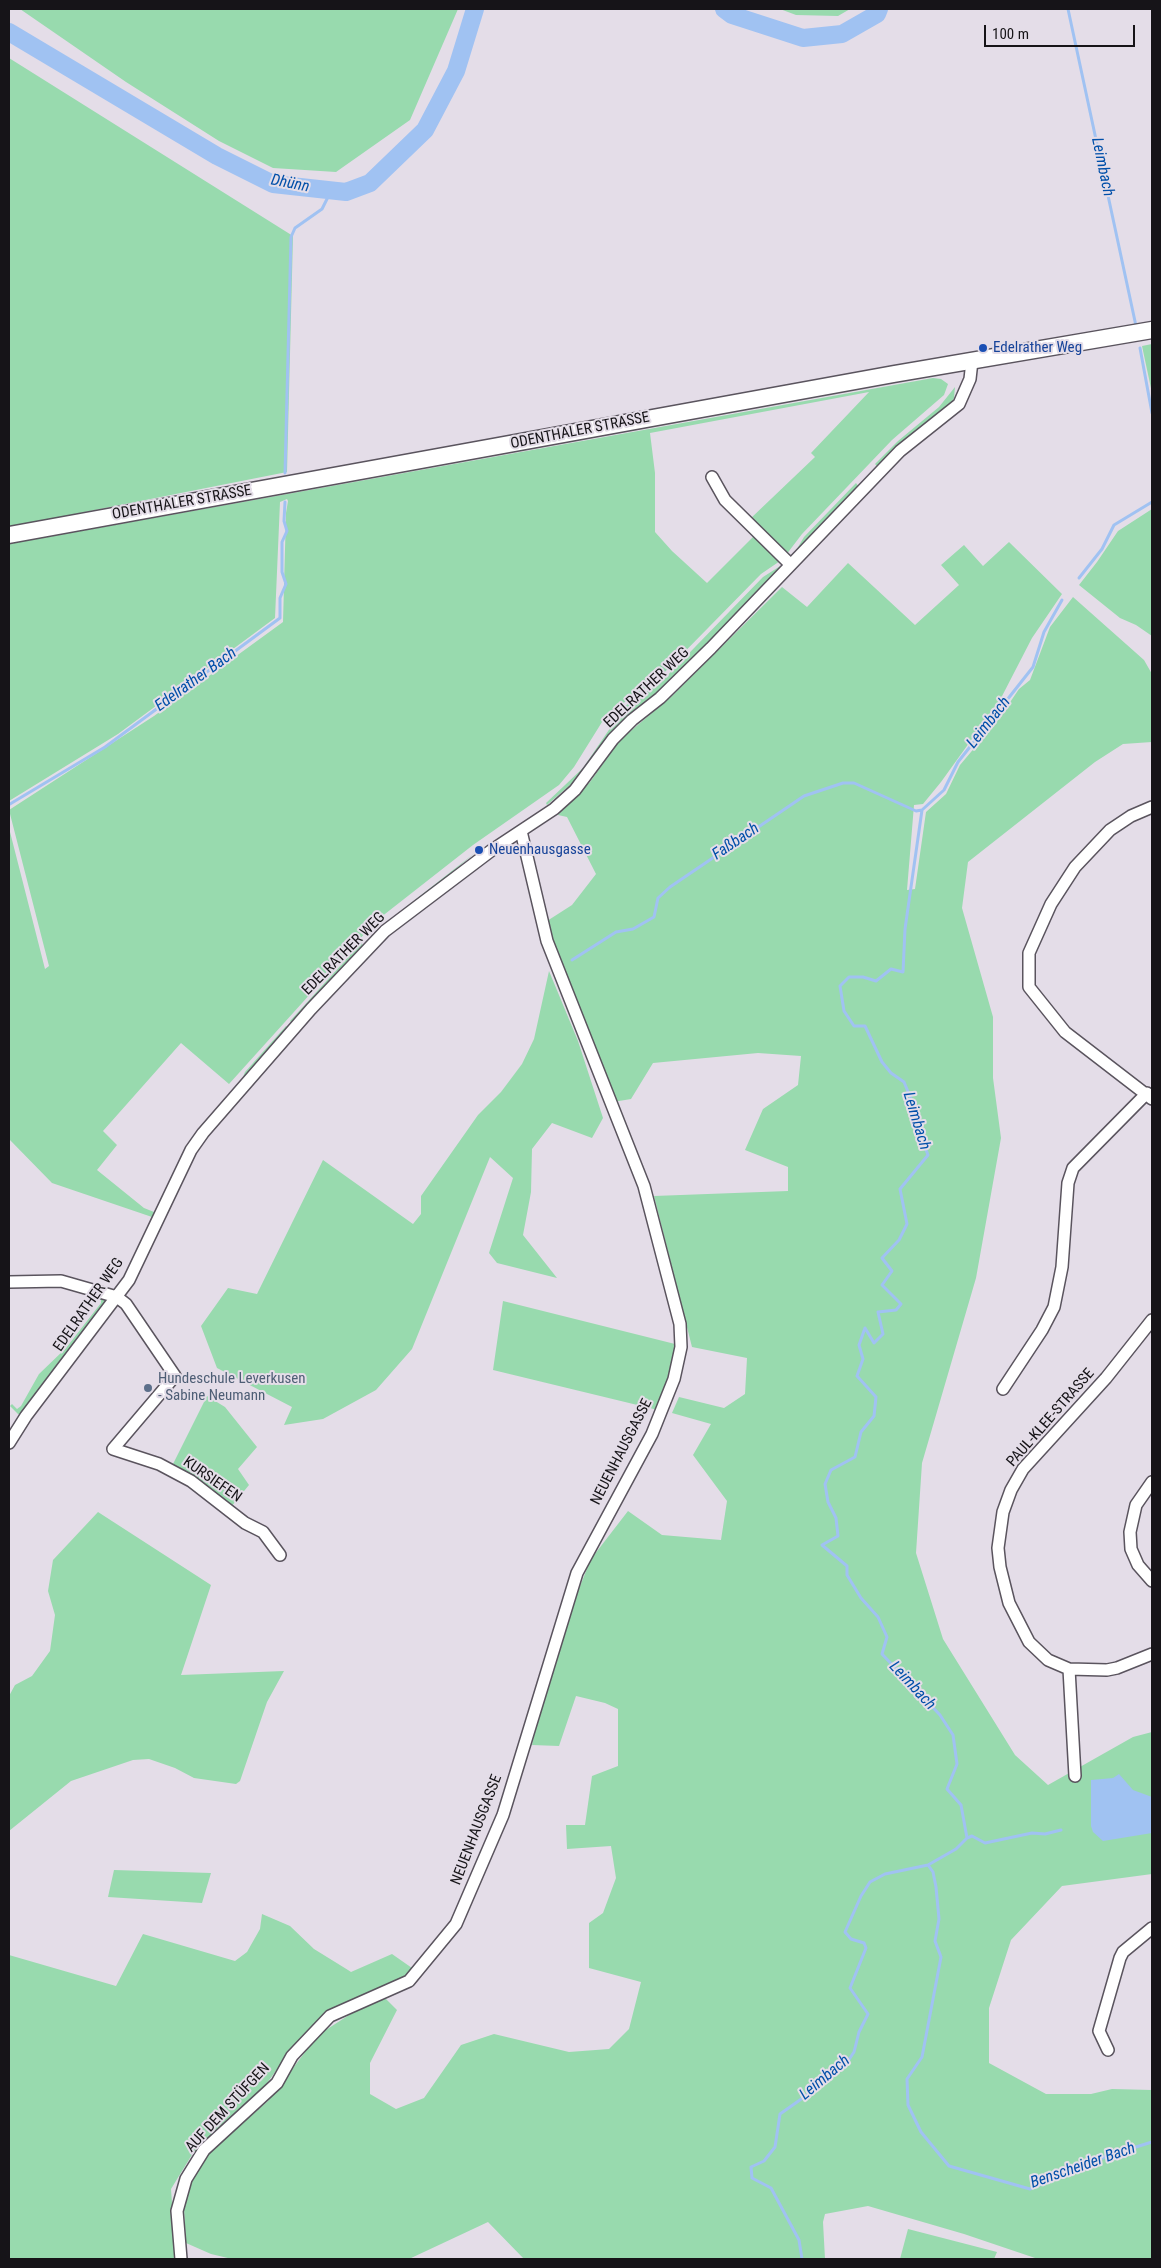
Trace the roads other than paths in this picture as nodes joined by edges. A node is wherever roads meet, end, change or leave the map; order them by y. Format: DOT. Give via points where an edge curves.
graph roads {
  1 [pos="1152,330"];
  2 [pos="972,361"];
  3 [pos="712,477"];
  4 [pos="9,534"];
  5 [pos="790,564"];
  6 [pos="1152,807"];
  7 [pos="521,831"];
  8 [pos="1150,1096"];
  9 [pos="9,1282"];
  10 [pos="117,1297"];
  11 [pos="1152,1320"];
  12 [pos="1003,1389"];
  13 [pos="9,1443"];
  14 [pos="1152,1482"];
  15 [pos="280,1555"];
  16 [pos="1152,1581"];
  17 [pos="1152,1654"];
  18 [pos="1069,1669"];
  19 [pos="1076,1776"];
  20 [pos="1152,1928"];
  21 [pos="409,1981"];
  22 [pos="1108,2050"];
  23 [pos="181,2259"];
  1 -- 2 [label="main road, ODENTHALER STRASSE"];
  2 -- 4 [label="main road, ODENTHALER STRASSE"];
  2 -- 5 [label="street, EDELRATHER WEG" via="970,379 959,404 900,451"];
  3 -- 5 [label="street" via="725,500"];
  5 -- 7 [label="street, EDELRATHER WEG" via="660,698 626,726 575,790"];
  6 -- 8 [label="street" via="1110,830 1075,866 1051,904 1029,953 1029,986 1064,1032"];
  7 -- 10 [label="street, EDELRATHER WEG" via="385,931 209,1125 191,1150 137,1264"];
  7 -- 21 [label="street, NEUENHAUSGASSE" via="547,941 644,1186 680,1324 681,1347 674,1379 652,1434 577,1573 502,1815 456,1924"];
  8 -- 12 [label="street" via="1073,1168 1068,1183 1062,1267 1054,1307"];
  9 -- 10 [label="street" via="61,1281"];
  10 -- 13 [label="street, EDELRATHER WEG"];
  10 -- 15 [label="street, KURSIEFEN" via="126,1304 175,1376 113,1449 159,1464 191,1481 245,1523 264,1532"];
  11 -- 18 [label="street, PAUL-KLEE-STRASSE" via="1106,1378 1023,1469 1003,1512 999,1558 1009,1603 1029,1642 1048,1660"];
  14 -- 16 [label="street" via="1136,1505 1130,1532 1138,1565"];
  17 -- 18 [label="street, PAUL-KLEE-STRASSE" via="1117,1668"];
  18 -- 19 [label="street"];
  20 -- 22 [label="street" via="1120,1958 1099,2030"];
  21 -- 23 [label="street, AUF DEM STÜFGEN" via="330,2016 292,2056 276,2083 204,2150 186,2180 177,2211"];
}
